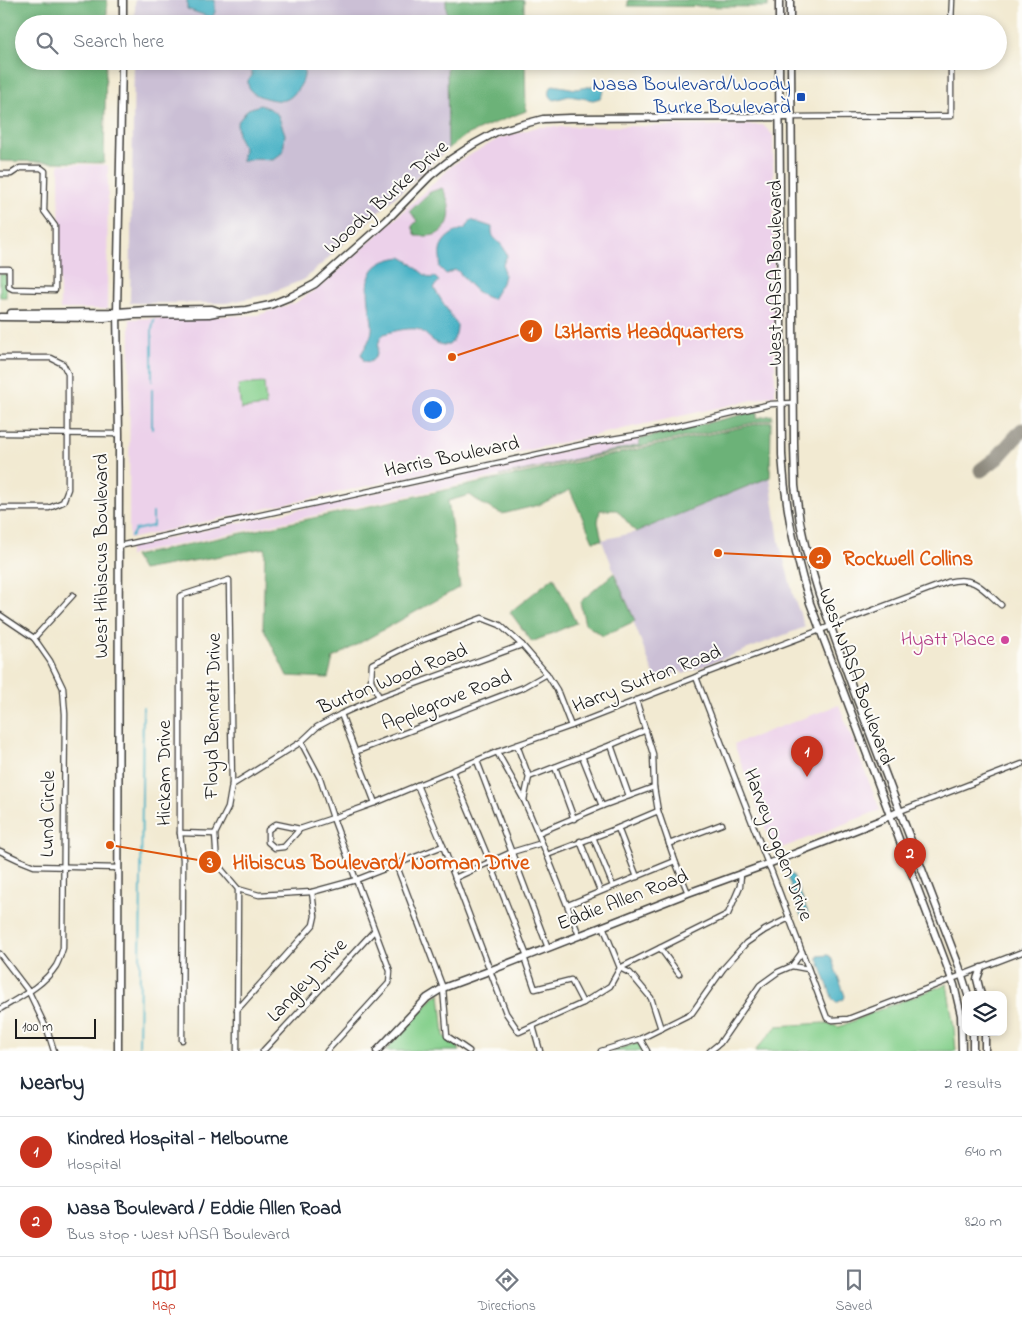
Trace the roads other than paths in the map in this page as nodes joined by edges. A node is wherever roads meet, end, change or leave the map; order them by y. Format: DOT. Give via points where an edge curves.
graph roads {
  1 [pos="123,0"];
  2 [pos="778,0"];
  3 [pos="790,0"];
  4 [pos="952,0"];
  5 [pos="123,15"];
  6 [pos="779,15"];
  7 [pos="790,15"];
  8 [pos="951,15"];
  9 [pos="122,70"];
  10 [pos="779,70"];
  11 [pos="790,70"];
  12 [pos="951,70"];
  13 [pos="780,117"];
  14 [pos="791,117"];
  15 [pos="0,174"];
  16 [pos="0,270"];
  17 [pos="782,314"];
  18 [pos="793,314"];
  19 [pos="0,315"];
  20 [pos="117,315"];
  21 [pos="0,358"];
  22 [pos="782,403"];
  23 [pos="793,403"];
  24 [pos="0,433"];
  25 [pos="69,434"];
  26 [pos="119,434"];
  27 [pos="0,508"];
  28 [pos="119,546"];
  29 [pos="230,580"];
  30 [pos="73,595"];
  31 [pos="1001,604"];
  32 [pos="0,615"];
  33 [pos="830,626"];
  34 [pos="820,630"];
  35 [pos="34,638"];
  36 [pos="522,645"];
  37 [pos="548,674"];
  38 [pos="696,677"];
  39 [pos="379,697"];
  40 [pos="636,700"];
  41 [pos="341,714"];
  42 [pos="571,726"];
  43 [pos="646,730"];
  44 [pos="301,742"];
  45 [pos="517,745"];
  46 [pos="611,745"];
  47 [pos="355,752"];
  48 [pos="497,752"];
  49 [pos="582,756"];
  50 [pos="477,761"];
  51 [pos="1022,764"];
  52 [pos="555,767"];
  53 [pos="452,771"];
  54 [pos="529,777"];
  55 [pos="232,785"];
  56 [pos="417,786"];
  57 [pos="654,787"];
  58 [pos="630,796"];
  59 [pos="524,800"];
  60 [pos="375,803"];
  61 [pos="602,806"];
  62 [pos="658,811"];
  63 [pos="900,811"];
  64 [pos="890,816"];
  65 [pos="333,818"];
  66 [pos="574,819"];
  67 [pos="722,824"];
  68 [pos="618,828"];
  69 [pos="300,829"];
  70 [pos="180,833"];
  71 [pos="538,833"];
  72 [pos="215,834"];
  73 [pos="593,837"];
  74 [pos="580,841"];
  75 [pos="542,843"];
  76 [pos="669,844"];
  77 [pos="443,846"];
  78 [pos="0,851"];
  79 [pos="512,852"];
  80 [pos="547,854"];
  81 [pos="675,861"];
  82 [pos="490,862"];
  83 [pos="396,864"];
  84 [pos="768,864"];
  85 [pos="64,867"];
  86 [pos="118,868"];
  87 [pos="741,874"];
  88 [pos="637,877"];
  89 [pos="455,878"];
  90 [pos="356,880"];
  91 [pos="613,886"];
  92 [pos="238,889"];
  93 [pos="600,891"];
  94 [pos="312,892"];
  95 [pos="688,893"];
  96 [pos="568,905"];
  97 [pos="789,918"];
  98 [pos="604,926"];
  99 [pos="374,931"];
  100 [pos="580,935"];
  101 [pos="548,948"];
  102 [pos="660,948"];
  103 [pos="802,952"];
  104 [pos="1022,952"];
  105 [pos="0,954"];
  106 [pos="526,957"];
  107 [pos="792,966"];
  108 [pos="620,968"];
  109 [pos="981,968"];
  110 [pos="808,969"];
  111 [pos="489,971"];
  112 [pos="679,974"];
  113 [pos="962,975"];
  114 [pos="952,979"];
  115 [pos="443,988"];
  116 [pos="967,991"];
  117 [pos="980,991"];
  118 [pos="29,992"];
  119 [pos="583,1003"];
  120 [pos="0,1009"];
  121 [pos="237,1010"];
  122 [pos="533,1026"];
  123 [pos="661,1028"];
  124 [pos="973,1036"];
  125 [pos="985,1036"];
  126 [pos="640,1039"];
  127 [pos="182,1040"];
  128 [pos="329,1050"];
  129 [pos="54,1051"];
  130 [pos="118,1051"];
  131 [pos="237,1051"];
  132 [pos="263,1051"];
  133 [pos="377,1051"];
  134 [pos="469,1051"];
  135 [pos="540,1051"];
  136 [pos="601,1051"];
  137 [pos="647,1051"];
  138 [pos="710,1051"];
  139 [pos="962,1051"];
  140 [pos="973,1051"];
  141 [pos="985,1051"];
  1 -- 5 [label="street"];
  2 -- 6 [label="street"];
  3 -- 7 [label="street"];
  4 -- 8 [label="street"];
  9 -- 20 [label="street, West Hibiscus Boulevard"];
  10 -- 13 [label="street, West NASA Boulevard"];
  11 -- 14 [label="street, West NASA Boulevard"];
  12 -- 14 [label="street" via="951,116"];
  13 -- 14 [label="street, Woody Burke Drive"];
  13 -- 17 [label="street, West NASA Boulevard"];
  13 -- 20 [label="street, Woody Burke Drive" via="543,119 496,132 451,159 315,284 292,296 246,310 146,310"];
  14 -- 18 [label="street, West NASA Boulevard"];
  15 -- 16 [label="street" via="11,174 20,168 41,168 45,171 44,211 55,226 55,290 13,289 9,287 9,269"];
  17 -- 18 [label="street"];
  17 -- 22 [label="street, West NASA Boulevard"];
  18 -- 23 [label="street, West NASA Boulevard"];
  19 -- 20 [label="street, Woody Burke Drive" via="37,312"];
  20 -- 26 [label="street, West Hibiscus Boulevard"];
  21 -- 25 [label="street" via="51,358 63,364 68,374"];
  22 -- 23 [label="street, Harris Boulevard"];
  22 -- 28 [label="street, Harris Boulevard"];
  22 -- 34 [label="street, West NASA Boulevard" via="789,526 802,580"];
  23 -- 33 [label="street, West NASA Boulevard" via="794,469 800,522 810,567"];
  24 -- 25 [label="street"];
  25 -- 26 [label="street"];
  25 -- 27 [label="street" via="68,489 63,502 49,508"];
  26 -- 28 [label="street, West Hibiscus Boulevard"];
  28 -- 86 [label="street, West Hibiscus Boulevard"];
  29 -- 55 [label="street, Floyd Bennett Drive"];
  29 -- 70 [label="street, Hickam Drive" via="180,596"];
  30 -- 35 [label="street"];
  31 -- 33 [label="street, Harry Sutton Road" via="976,584 960,579"];
  32 -- 35 [label="street, Lund Circle"];
  33 -- 34 [label="street, Harry Sutton Road"];
  33 -- 63 [label="street, West NASA Boulevard"];
  34 -- 38 [label="street, Harry Sutton Road"];
  34 -- 64 [label="street, West NASA Boulevard"];
  35 -- 85 [label="street, Lund Circle" via="50,661 62,688 65,714"];
  36 -- 37 [label="street"];
  36 -- 39 [label="street, Burton Wood Road"];
  36 -- 39 [label="street" via="500,625 482,618 473,621 412,644 372,664 371,680"];
  37 -- 42 [label="street"];
  37 -- 47 [label="street, Applegrove Road" via="524,688"];
  38 -- 40 [label="street, Harry Sutton Road"];
  38 -- 84 [label="street, Harvey Ogden Drive"];
  39 -- 41 [label="street, Burton Wood Road"];
  40 -- 42 [label="street, Harry Sutton Road"];
  40 -- 43 [label="street"];
  41 -- 44 [label="street, Burton Wood Road" via="317,727"];
  41 -- 47 [label="street"];
  42 -- 45 [label="street, Harry Sutton Road"];
  43 -- 46 [label="street"];
  43 -- 57 [label="street" via="653,754"];
  44 -- 55 [label="street, Burton Wood Road"];
  44 -- 65 [label="street" via="320,778"];
  45 -- 48 [label="street, Harry Sutton Road"];
  45 -- 54 [label="street"];
  46 -- 49 [label="street"];
  46 -- 58 [label="street"];
  47 -- 60 [label="street"];
  48 -- 50 [label="street, Harry Sutton Road"];
  48 -- 59 [label="street"];
  49 -- 52 [label="street"];
  49 -- 61 [label="street"];
  50 -- 53 [label="street, Harry Sutton Road"];
  50 -- 79 [label="street"];
  51 -- 63 [label="street"];
  52 -- 54 [label="street"];
  52 -- 66 [label="street"];
  53 -- 56 [label="street, Harry Sutton Road"];
  53 -- 82 [label="street"];
  54 -- 59 [label="street"];
  55 -- 72 [label="street, Floyd Bennett Drive" via="228,808"];
  56 -- 60 [label="street, Harry Sutton Road"];
  56 -- 77 [label="street"];
  57 -- 58 [label="street"];
  57 -- 62 [label="street"];
  58 -- 61 [label="street"];
  59 -- 71 [label="street"];
  60 -- 65 [label="street, Harry Sutton Road"];
  61 -- 66 [label="street"];
  62 -- 68 [label="street"];
  62 -- 76 [label="street"];
  63 -- 64 [label="street, Eddie Allen Road"];
  63 -- 113 [label="street, West NASA Boulevard"];
  64 -- 84 [label="street, Eddie Allen Road"];
  64 -- 114 [label="street, West NASA Boulevard"];
  65 -- 69 [label="street, Harry Sutton Road"];
  65 -- 90 [label="street"];
  66 -- 71 [label="street"];
  67 -- 76 [label="street"];
  68 -- 73 [label="street"];
  68 -- 88 [label="street"];
  69 -- 69 [label="street, Harry Sutton Road" via="276,824 268,830 268,842 275,848 284,847"];
  70 -- 72 [label="street"];
  70 -- 127 [label="street, Hickam Drive" via="183,859"];
  71 -- 75 [label="street"];
  72 -- 92 [label="street" via="217,864"];
  73 -- 74 [label="street"];
  73 -- 91 [label="street"];
  74 -- 80 [label="street"];
  74 -- 93 [label="street"];
  75 -- 79 [label="street"];
  75 -- 80 [label="street"];
  76 -- 81 [label="street"];
  77 -- 83 [label="street"];
  77 -- 89 [label="street"];
  78 -- 85 [label="street" via="34,866"];
  79 -- 82 [label="street"];
  79 -- 101 [label="street"];
  80 -- 96 [label="street"];
  81 -- 88 [label="street"];
  81 -- 95 [label="street"];
  82 -- 89 [label="street"];
  82 -- 106 [label="street"];
  83 -- 90 [label="street"];
  83 -- 115 [label="street"];
  84 -- 87 [label="street, Eddie Allen Road"];
  84 -- 97 [label="street, Harvey Ogden Drive"];
  85 -- 86 [label="street"];
  85 -- 118 [label="street, Lund Circle" via="63,948 45,980"];
  86 -- 130 [label="street, West Hibiscus Boulevard"];
  87 -- 95 [label="street, Eddie Allen Road"];
  87 -- 102 [label="street" via="740,886 728,914"];
  88 -- 91 [label="street"];
  89 -- 111 [label="street"];
  90 -- 94 [label="street"];
  90 -- 99 [label="street"];
  91 -- 93 [label="street"];
  92 -- 94 [label="street" via="258,895"];
  92 -- 121 [label="street"];
  93 -- 96 [label="street"];
  94 -- 121 [label="street" via="313,925"];
  95 -- 98 [label="street, Eddie Allen Road"];
  96 -- 100 [label="street"];
  97 -- 103 [label="street, Harvey Ogden Drive"];
  97 -- 123 [label="street" via="746,943 692,1013"];
  98 -- 100 [label="street, Eddie Allen Road"];
  98 -- 108 [label="street"];
  99 -- 128 [label="street" via="390,971 389,983"];
  99 -- 132 [label="street, Langley Drive"];
  100 -- 101 [label="street, Eddie Allen Road"];
  101 -- 106 [label="street, Eddie Allen Road"];
  102 -- 108 [label="street"];
  102 -- 112 [label="street"];
  103 -- 107 [label="street"];
  103 -- 110 [label="street, Harvey Ogden Drive"];
  104 -- 109 [label="street"];
  105 -- 118 [label="street"];
  106 -- 111 [label="street, Eddie Allen Road"];
  106 -- 119 [label="street" via="535,990 571,980"];
  107 -- 110 [label="street"];
  107 -- 138 [label="street" via="760,985 720,1043"];
  108 -- 119 [label="street" via="610,986"];
  108 -- 123 [label="street" via="630,973 651,998"];
  109 -- 113 [label="street"];
  109 -- 117 [label="street" via="977,978"];
  110 -- 114 [label="street, Harvey Ogden Drive" via="827,1018 833,1020 848,1018"];
  111 -- 115 [label="street, Eddie Allen Road"];
  111 -- 122 [label="street" via="506,1013 519,1032"];
  113 -- 114 [label="street"];
  113 -- 116 [label="street, West NASA Boulevard"];
  114 -- 139 [label="street, West NASA Boulevard" via="961,1015"];
  115 -- 133 [label="street, Eddie Allen Road" via="427,998"];
  115 -- 134 [label="street" via="448,1036"];
  118 -- 120 [label="street, Lund Circle"];
  118 -- 129 [label="street"];
  119 -- 122 [label="street"];
  121 -- 131 [label="street"];
  122 -- 135 [label="street"];
  123 -- 126 [label="street"];
  124 -- 140 [label="street"];
  125 -- 141 [label="street"];
  126 -- 136 [label="street"];
  126 -- 137 [label="street"];
}
